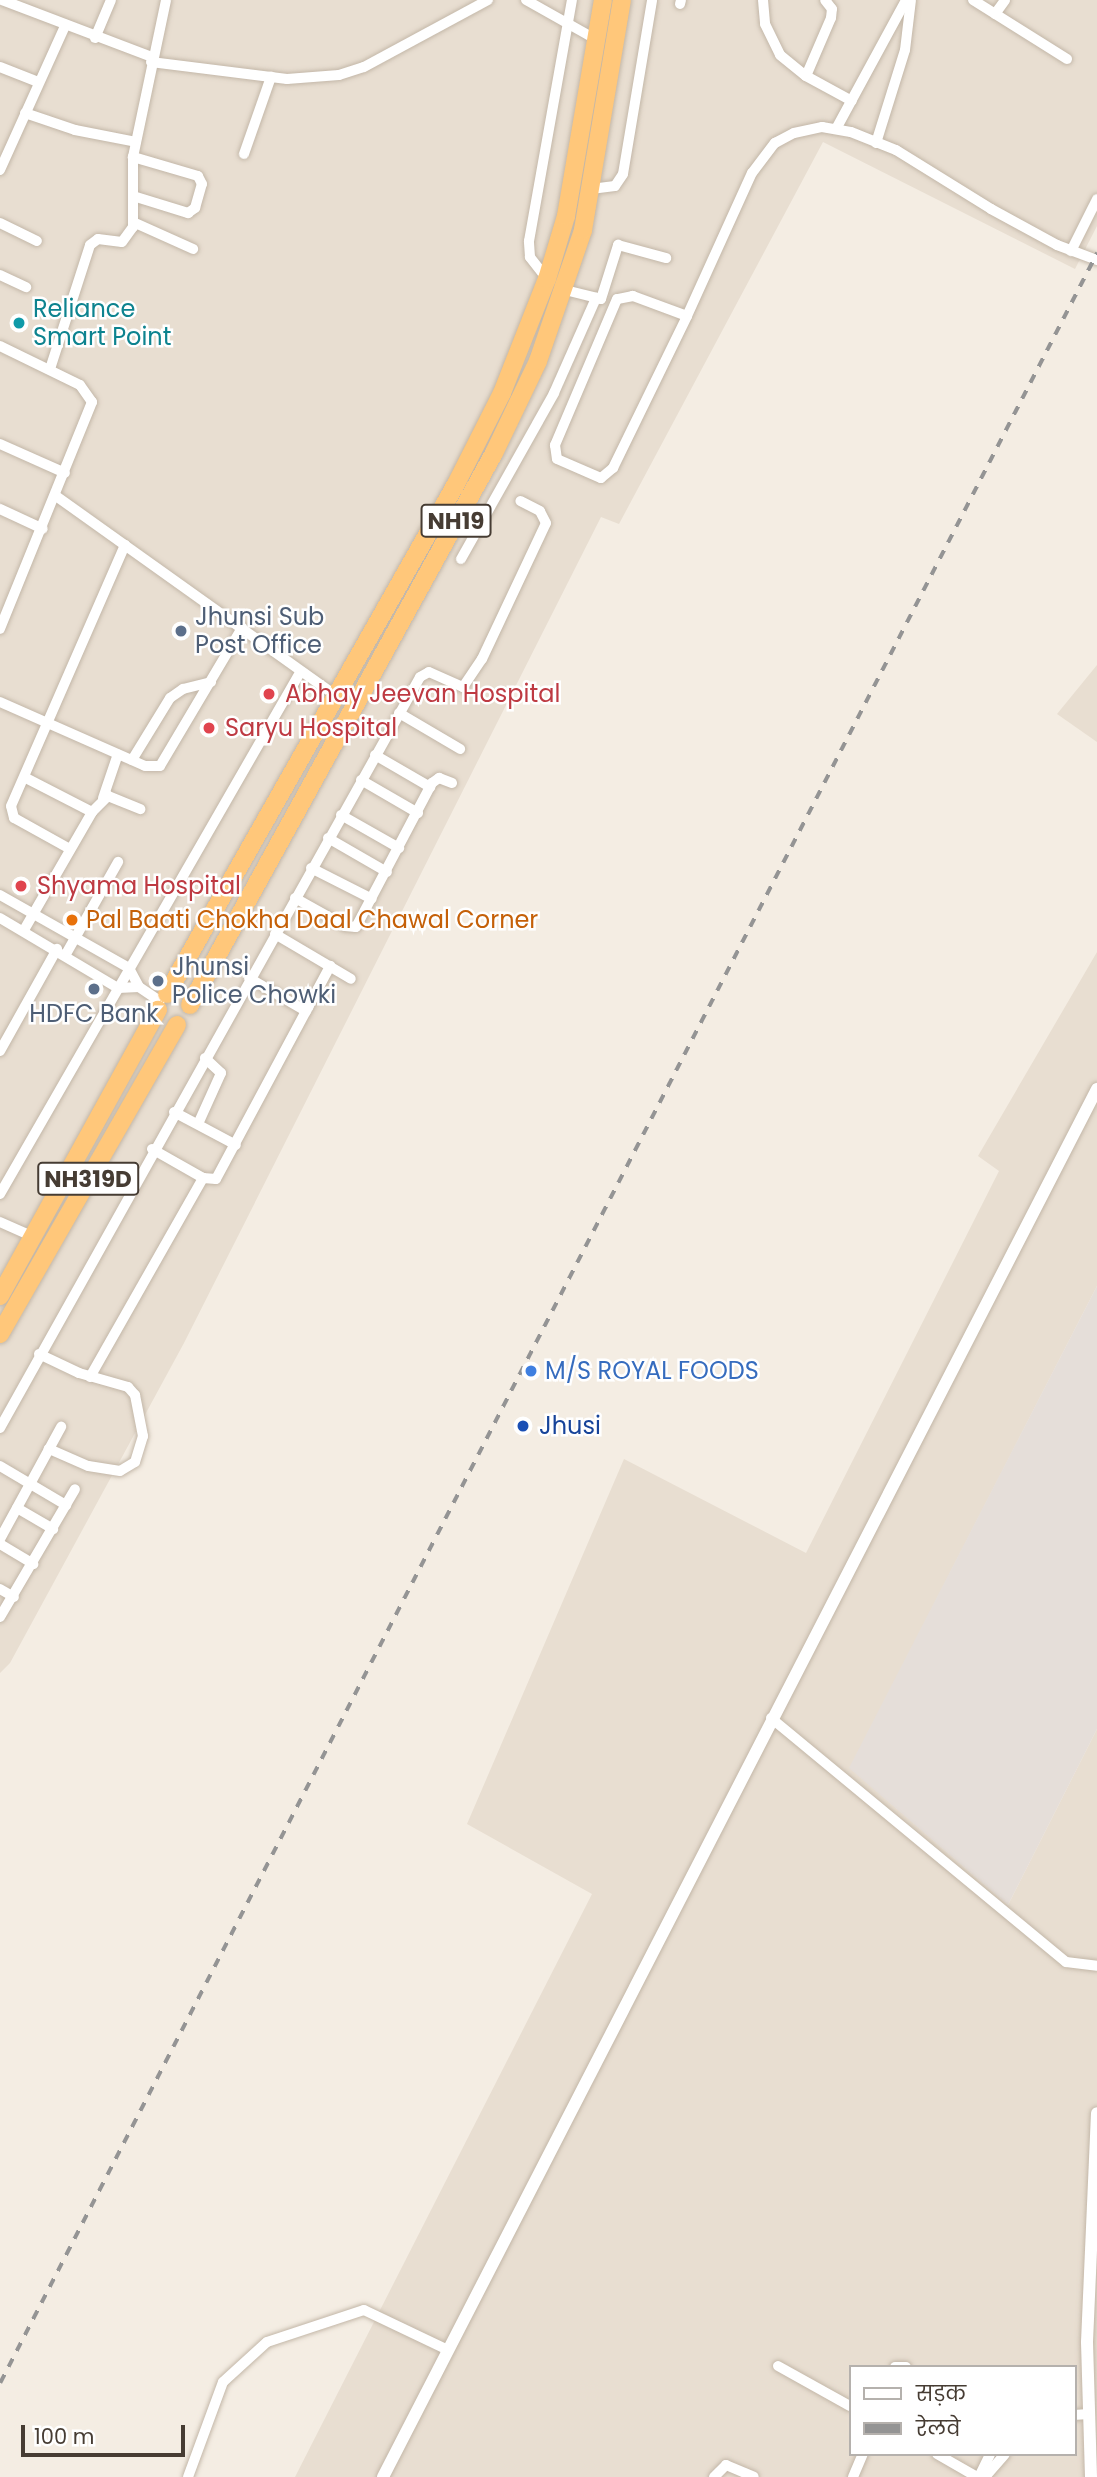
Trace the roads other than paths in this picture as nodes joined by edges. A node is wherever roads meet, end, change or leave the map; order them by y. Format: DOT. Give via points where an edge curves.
graph roads {
  1 [pos="2,0"];
  2 [pos="111,0"];
  3 [pos="166,0"];
  4 [pos="488,0"];
  5 [pos="526,0"];
  6 [pos="572,0"];
  7 [pos="603,0"];
  8 [pos="622,0"];
  9 [pos="652,0"];
  10 [pos="763,0"];
  11 [pos="825,0"];
  12 [pos="908,0"];
  13 [pos="974,0"];
  14 [pos="1005,0"];
  15 [pos="995,14"];
  16 [pos="568,24"];
  17 [pos="65,26"];
  18 [pos="95,38"];
  19 [pos="597,40"];
  20 [pos="1067,58"];
  21 [pos="151,59"];
  22 [pos="0,67"];
  23 [pos="806,76"];
  24 [pos="271,77"];
  25 [pos="38,82"];
  26 [pos="852,101"];
  27 [pos="25,113"];
  28 [pos="836,129"];
  29 [pos="136,142"];
  30 [pos="876,143"];
  31 [pos="244,154"];
  32 [pos="133,157"];
  33 [pos="0,170"];
  34 [pos="603,188"];
  35 [pos="132,196"];
  36 [pos="1097,199"];
  37 [pos="134,222"];
  38 [pos="0,223"];
  39 [pos="37,241"];
  40 [pos="193,249"];
  41 [pos="1071,251"];
  42 [pos="666,258"];
  43 [pos="1097,260"];
  44 [pos="0,275"];
  45 [pos="548,279"];
  46 [pos="26,287"];
  47 [pos="569,291"];
  48 [pos="596,298"];
  49 [pos="614,304"];
  50 [pos="687,316"];
  51 [pos="0,346"];
  52 [pos="50,369"];
  53 [pos="0,444"];
  54 [pos="65,473"];
  55 [pos="56,496"];
  56 [pos="520,501"];
  57 [pos="0,509"];
  58 [pos="43,529"];
  59 [pos="125,545"];
  60 [pos="461,559"];
  61 [pos="242,628"];
  62 [pos="0,629"];
  63 [pos="301,671"];
  64 [pos="211,682"];
  65 [pos="335,695"];
  66 [pos="0,702"];
  67 [pos="399,713"];
  68 [pos="49,724"];
  69 [pos="460,749"];
  70 [pos="118,754"];
  71 [pos="375,755"];
  72 [pos="132,760"];
  73 [pos="24,778"];
  74 [pos="361,780"];
  75 [pos="452,783"];
  76 [pos="430,787"];
  77 [pos="103,798"];
  78 [pos="141,810"];
  79 [pos="92,812"];
  80 [pos="418,813"];
  81 [pos="341,815"];
  82 [pos="328,838"];
  83 [pos="399,848"];
  84 [pos="70,849"];
  85 [pos="118,862"];
  86 [pos="311,868"];
  87 [pos="387,872"];
  88 [pos="0,895"];
  89 [pos="295,898"];
  90 [pos="372,899"];
  91 [pos="33,911"];
  92 [pos="0,918"];
  93 [pos="24,930"];
  94 [pos="275,934"];
  95 [pos="76,935"];
  96 [pos="61,952"];
  97 [pos="330,966"];
  98 [pos="129,968"];
  99 [pos="249,978"];
  100 [pos="351,979"];
  101 [pos="118,988"];
  102 [pos="139,988"];
  103 [pos="161,1002"];
  104 [pos="190,1006"];
  105 [pos="306,1010"];
  106 [pos="177,1025"];
  107 [pos="0,1051"];
  108 [pos="205,1058"];
  109 [pos="1097,1089"];
  110 [pos="174,1112"];
  111 [pos="198,1125"];
  112 [pos="236,1145"];
  113 [pos="152,1149"];
  114 [pos="203,1178"];
  115 [pos="0,1194"];
  116 [pos="3,1223"];
  117 [pos="0,1235"];
  118 [pos="33,1237"];
  119 [pos="0,1296"];
  120 [pos="0,1334"];
  121 [pos="39,1354"];
  122 [pos="90,1377"];
  123 [pos="61,1427"];
  124 [pos="0,1428"];
  125 [pos="49,1449"];
  126 [pos="0,1466"];
  127 [pos="30,1484"];
  128 [pos="75,1489"];
  129 [pos="66,1505"];
  130 [pos="17,1507"];
  131 [pos="53,1529"];
  132 [pos="0,1541"];
  133 [pos="33,1563"];
  134 [pos="0,1589"];
  135 [pos="14,1597"];
  136 [pos="0,1618"];
  137 [pos="771,1718"];
  138 [pos="1097,1966"];
  139 [pos="1097,2113"];
  140 [pos="1095,2206"];
  141 [pos="448,2350"];
  142 [pos="778,2366"];
  143 [pos="848,2405"];
  144 [pos="1088,2414"];
  145 [pos="1076,2415"];
  146 [pos="862,2456"];
  147 [pos="941,2456"];
  148 [pos="989,2456"];
  149 [pos="1003,2456"];
  150 [pos="188,2477"];
  151 [pos="383,2477"];
  152 [pos="714,2477"];
  153 [pos="754,2477"];
  154 [pos="853,2477"];
  155 [pos="978,2477"];
  156 [pos="985,2477"];
  157 [pos="1091,2477"];
  1 -- 17 [label="street"];
  2 -- 18 [label="street"];
  3 -- 21 [label="street"];
  4 -- 24 [label="street" via="364,67 315,78"];
  5 -- 16 [label="street"];
  6 -- 16 [label="street"];
  7 -- 19 [label="highway, NH319D"];
  8 -- 34 [label="highway, NH19"];
  9 -- 34 [label="street" via="623,174"];
  10 -- 23 [label="street" via="773,46"];
  11 -- 23 [label="street" via="832,9 831,18"];
  12 -- 26 [label="street"];
  12 -- 30 [label="street" via="905,50"];
  13 -- 15 [label="street"];
  14 -- 15 [label="street"];
  15 -- 20 [label="street"];
  16 -- 19 [label="street"];
  16 -- 45 [label="street" via="529,241 530,257"];
  17 -- 18 [label="street"];
  17 -- 25 [label="street"];
  18 -- 21 [label="street"];
  19 -- 45 [label="highway, NH319D" via="575,180"];
  21 -- 24 [label="street"];
  21 -- 29 [label="street"];
  22 -- 25 [label="street"];
  23 -- 26 [label="street"];
  24 -- 31 [label="street"];
  25 -- 27 [label="street"];
  26 -- 28 [label="street"];
  27 -- 29 [label="street" via="75,130"];
  27 -- 33 [label="street"];
  28 -- 30 [label="street"];
  28 -- 50 [label="street" via="794,133 775,143 752,173"];
  29 -- 32 [label="street"];
  30 -- 41 [label="street" via="913,158 979,202"];
  32 -- 35 [label="street"];
  32 -- 35 [label="street" via="198,176 202,184 195,208 188,213"];
  34 -- 47 [label="highway, NH19"];
  35 -- 37 [label="street"];
  36 -- 41 [label="street"];
  37 -- 40 [label="street"];
  37 -- 52 [label="street" via="126,240 98,239 89,245"];
  38 -- 39 [label="street"];
  41 -- 43 [label="street"];
  42 -- 48 [label="street" via="618,245"];
  44 -- 46 [label="street"];
  45 -- 65 [label="highway, NH319D" via="481,436"];
  47 -- 48 [label="street"];
  47 -- 104 [label="highway, NH19" via="494,453"];
  48 -- 49 [label="street"];
  48 -- 60 [label="street" via="555,393"];
  49 -- 50 [label="street" via="621,296 633,296"];
  49 -- 50 [label="street" via="554,451 556,460 601,478 613,468"];
  51 -- 52 [label="street"];
  52 -- 54 [label="street" via="80,385 92,402"];
  53 -- 54 [label="street"];
  54 -- 55 [label="street"];
  55 -- 58 [label="street"];
  55 -- 59 [label="street"];
  56 -- 67 [label="street" via="540,511 546,523 482,659 463,687 424,673"];
  57 -- 58 [label="street"];
  58 -- 62 [label="street"];
  59 -- 61 [label="street"];
  59 -- 68 [label="street"];
  61 -- 63 [label="street"];
  61 -- 64 [label="street"];
  63 -- 65 [label="street"];
  63 -- 98 [label="street"];
  64 -- 72 [label="street" via="183,689 170,698"];
  64 -- 72 [label="street" via="165,762 154,767"];
  65 -- 103 [label="highway, NH319D"];
  66 -- 68 [label="street"];
  67 -- 69 [label="street"];
  67 -- 71 [label="street"];
  68 -- 70 [label="street"];
  68 -- 73 [label="street"];
  70 -- 72 [label="street"];
  70 -- 77 [label="street"];
  71 -- 74 [label="street"];
  71 -- 76 [label="street"];
  73 -- 79 [label="street"];
  73 -- 84 [label="street" via="11,813"];
  74 -- 80 [label="street"];
  74 -- 81 [label="street"];
  75 -- 76 [label="street" via="439,778"];
  76 -- 80 [label="street"];
  77 -- 78 [label="street" via="115,797"];
  77 -- 79 [label="street"];
  79 -- 84 [label="street"];
  80 -- 83 [label="street"];
  81 -- 82 [label="street"];
  81 -- 83 [label="street"];
  82 -- 86 [label="street"];
  82 -- 87 [label="street"];
  83 -- 87 [label="street"];
  84 -- 91 [label="street"];
  85 -- 95 [label="street"];
  86 -- 89 [label="street"];
  86 -- 90 [label="street"];
  87 -- 90 [label="street"];
  88 -- 91 [label="street"];
  89 -- 90 [label="street" via="351,929 359,925"];
  89 -- 94 [label="street"];
  91 -- 93 [label="street"];
  91 -- 95 [label="street"];
  92 -- 93 [label="street"];
  93 -- 96 [label="street"];
  94 -- 97 [label="street"];
  94 -- 99 [label="street"];
  95 -- 96 [label="street"];
  95 -- 98 [label="street"];
  96 -- 101 [label="street"];
  96 -- 107 [label="street"];
  97 -- 100 [label="street"];
  97 -- 105 [label="street"];
  98 -- 101 [label="street"];
  98 -- 102 [label="street"];
  99 -- 105 [label="street"];
  99 -- 108 [label="street"];
  101 -- 102 [label="street"];
  101 -- 115 [label="street"];
  102 -- 103 [label="street"];
  103 -- 104 [label="highway" via="181,994"];
  103 -- 106 [label="highway" via="166,1023"];
  103 -- 118 [label="highway, NH319D"];
  104 -- 106 [label="highway, NH19" via="189,1016"];
  105 -- 112 [label="street"];
  106 -- 120 [label="highway, NH319D"];
  108 -- 110 [label="street"];
  108 -- 111 [label="street" via="221,1073"];
  109 -- 137 [label="street"];
  110 -- 111 [label="street"];
  110 -- 113 [label="street"];
  111 -- 112 [label="street"];
  112 -- 114 [label="street" via="216,1179"];
  113 -- 114 [label="street"];
  113 -- 121 [label="street"];
  114 -- 122 [label="street"];
  116 -- 117 [label="street"];
  116 -- 118 [label="street"];
  118 -- 119 [label="highway, NH319D"];
  121 -- 122 [label="street"];
  121 -- 124 [label="street"];
  122 -- 125 [label="street" via="133,1391 143,1436 141,1453 127,1468 113,1472"];
  123 -- 125 [label="street"];
  125 -- 127 [label="street"];
  126 -- 127 [label="street"];
  127 -- 129 [label="street"];
  127 -- 130 [label="street"];
  128 -- 129 [label="street"];
  129 -- 131 [label="street"];
  130 -- 131 [label="street"];
  130 -- 132 [label="street"];
  131 -- 133 [label="street"];
  132 -- 133 [label="street"];
  133 -- 135 [label="street"];
  134 -- 135 [label="street"];
  135 -- 136 [label="street"];
  137 -- 138 [label="street" via="1066,1962"];
  137 -- 141 [label="street"];
  139 -- 140 [label="street"];
  140 -- 144 [label="street"];
  141 -- 150 [label="street" via="364,2310 267,2342 223,2382"];
  141 -- 151 [label="street"];
  142 -- 143 [label="street"];
  144 -- 145 [label="street"];
  144 -- 157 [label="street"];
  146 -- 154 [label="street"];
  147 -- 155 [label="street"];
  148 -- 155 [label="street"];
  149 -- 156 [label="street"];
  152 -- 153 [label="street" via="726,2465"];
}
